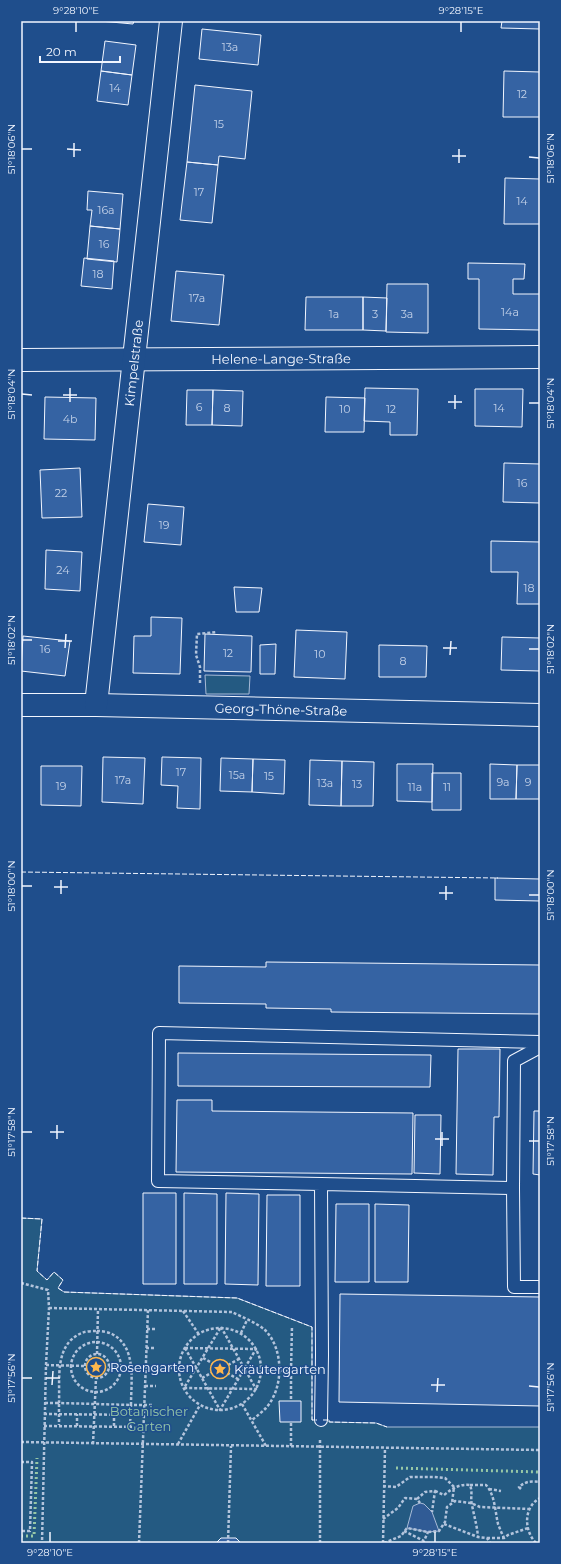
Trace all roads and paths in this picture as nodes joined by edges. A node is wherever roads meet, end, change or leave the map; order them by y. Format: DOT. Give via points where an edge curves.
graph roads {
  1 [pos="171,21"];
  2 [pos="540,357"];
  3 [pos="21,360"];
  4 [pos="133,360"];
  5 [pos="217,632"];
  6 [pos="21,705"];
  7 [pos="96,705"];
  8 [pos="201,707"];
  9 [pos="540,715"];
  10 [pos="540,1042"];
  11 [pos="540,1047"];
  12 [pos="321,1184"];
  13 [pos="513,1188"];
  14 [pos="21,1283"];
  15 [pos="540,1287"];
  16 [pos="49,1308"];
  17 [pos="98,1309"];
  18 [pos="148,1310"];
  19 [pos="183,1311"];
  20 [pos="247,1320"];
  21 [pos="292,1326"];
  22 [pos="221,1327"];
  23 [pos="147,1329"];
  24 [pos="156,1329"];
  25 [pos="97,1330"];
  26 [pos="241,1333"];
  27 [pos="198,1334"];
  28 [pos="97,1341"];
  29 [pos="146,1348"];
  30 [pos="155,1348"];
  31 [pos="185,1348"];
  32 [pos="208,1348"];
  33 [pos="233,1349"];
  34 [pos="256,1349"];
  35 [pos="97,1354"];
  36 [pos="202,1358"];
  37 [pos="238,1359"];
  38 [pos="214,1364"];
  39 [pos="46,1365"];
  40 [pos="60,1365"];
  41 [pos="228,1365"];
  42 [pos="71,1366"];
  43 [pos="84,1366"];
  44 [pos="109,1367"];
  45 [pos="122,1367"];
  46 [pos="131,1367"];
  47 [pos="145,1367"];
  48 [pos="179,1368"];
  49 [pos="196,1368"];
  50 [pos="244,1369"];
  51 [pos="261,1370"];
  52 [pos="280,1370"];
  53 [pos="291,1371"];
  54 [pos="213,1372"];
  55 [pos="228,1373"];
  56 [pos="96,1378"];
  57 [pos="202,1378"];
  58 [pos="238,1380"];
  59 [pos="145,1386"];
  60 [pos="156,1386"];
  61 [pos="184,1388"];
  62 [pos="208,1389"];
  63 [pos="232,1389"];
  64 [pos="256,1390"];
  65 [pos="96,1392"];
  66 [pos="291,1401"];
  67 [pos="45,1403"];
  68 [pos="60,1403"];
  69 [pos="96,1404"];
  70 [pos="242,1404"];
  71 [pos="131,1405"];
  72 [pos="144,1405"];
  73 [pos="154,1405"];
  74 [pos="200,1405"];
  75 [pos="220,1410"];
  76 [pos="44,1414"];
  77 [pos="59,1414"];
  78 [pos="77,1414"];
  79 [pos="95,1415"];
  80 [pos="114,1415"];
  81 [pos="130,1415"];
  82 [pos="144,1415"];
  83 [pos="252,1420"];
  84 [pos="321,1420"];
  85 [pos="291,1422"];
  86 [pos="59,1425"];
  87 [pos="44,1426"];
  88 [pos="77,1426"];
  89 [pos="95,1426"];
  90 [pos="114,1426"];
  91 [pos="130,1427"];
  92 [pos="143,1427"];
  93 [pos="21,1442"];
  94 [pos="44,1443"];
  95 [pos="93,1444"];
  96 [pos="142,1444"];
  97 [pos="177,1445"];
  98 [pos="231,1446"];
  99 [pos="266,1446"];
  100 [pos="291,1446"];
  101 [pos="319,1447"];
  102 [pos="385,1448"];
  103 [pos="540,1450"];
  104 [pos="21,1462"];
  105 [pos="540,1482"];
  106 [pos="470,1485"];
  107 [pos="383,1486"];
  108 [pos="454,1487"];
  109 [pos="489,1489"];
  110 [pos="521,1489"];
  111 [pos="435,1491"];
  112 [pos="501,1491"];
  113 [pos="540,1498"];
  114 [pos="417,1499"];
  115 [pos="420,1502"];
  116 [pos="471,1502"];
  117 [pos="452,1504"];
  118 [pos="496,1507"];
  119 [pos="530,1509"];
  120 [pos="432,1512"];
  121 [pos="383,1519"];
  122 [pos="444,1524"];
  123 [pos="528,1528"];
  124 [pos="21,1530"];
  125 [pos="404,1531"];
  126 [pos="428,1532"];
  127 [pos="478,1537"];
  128 [pos="487,1538"];
  129 [pos="504,1538"];
  130 [pos="424,1542"];
  131 [pos="42,1543"];
  132 [pos="139,1543"];
  133 [pos="228,1543"];
  134 [pos="320,1543"];
  135 [pos="383,1543"];
  136 [pos="490,1543"];
  137 [pos="536,1543"];
  1 -- 4 [label="street, Kimpelstraße"];
  2 -- 4 [label="street, Helene-Lange-Straße"];
  3 -- 4 [label="street, Helene-Lange-Straße"];
  4 -- 7 [label="street, Kimpelstraße"];
  5 -- 8 [label="path" via="197,634 196,655 200,667"];
  6 -- 7 [label="street, Georg-Thöne-Straße"];
  7 -- 8 [label="street, Georg-Thöne-Straße"];
  8 -- 9 [label="street, Georg-Thöne-Straße"];
  10 -- 12 [label="lane" via="158,1033 158,1181"];
  11 -- 13 [label="lane" via="514,1061"];
  12 -- 13 [label="lane"];
  12 -- 84 [label="lane"];
  13 -- 15 [label="lane" via="514,1287"];
  14 -- 16 [label="path" via="48,1290"];
  16 -- 17 [label="path"];
  16 -- 39 [label="path"];
  17 -- 18 [label="path"];
  17 -- 25 [label="path"];
  18 -- 19 [label="path"];
  18 -- 23 [label="path"];
  19 -- 20 [label="path" via="232,1312"];
  19 -- 27 [label="path"];
  20 -- 26 [label="path"];
  20 -- 52 [label="path" via="265,1330 276,1345"];
  21 -- 53 [label="path"];
  22 -- 26 [label="path"];
  22 -- 27 [label="path"];
  22 -- 32 [label="path"];
  22 -- 33 [label="path"];
  23 -- 24 [label="path"];
  23 -- 29 [label="path"];
  25 -- 28 [label="path"];
  25 -- 40 [label="path" via="82,1332 70,1341 62,1351"];
  25 -- 46 [label="path" via="112,1334 121,1341 129,1351"];
  26 -- 34 [label="path"];
  27 -- 31 [label="path"];
  28 -- 35 [label="path"];
  28 -- 42 [label="path" via="78,1348 72,1356"];
  28 -- 45 [label="path" via="107,1343 114,1349 120,1357"];
  29 -- 30 [label="path"];
  29 -- 47 [label="path"];
  31 -- 32 [label="path"];
  31 -- 48 [label="path"];
  31 -- 49 [label="path"];
  32 -- 33 [label="path"];
  32 -- 36 [label="path"];
  33 -- 34 [label="path"];
  33 -- 37 [label="path"];
  34 -- 50 [label="path"];
  34 -- 51 [label="path"];
  35 -- 43 [label="path" via="88,1357"];
  35 -- 44 [label="path" via="106,1358"];
  36 -- 38 [label="path"];
  36 -- 49 [label="path"];
  37 -- 41 [label="path"];
  37 -- 50 [label="path"];
  38 -- 41 [label="path" via="221,1361"];
  38 -- 54 [label="path"];
  39 -- 40 [label="path"];
  39 -- 67 [label="path"];
  40 -- 42 [label="path"];
  40 -- 68 [label="path"];
  41 -- 55 [label="path"];
  42 -- 43 [label="path"];
  42 -- 65 [label="path" via="72,1376 78,1384 86,1390"];
  43 -- 56 [label="path" via="88,1375"];
  44 -- 45 [label="path"];
  44 -- 56 [label="path" via="105,1375"];
  45 -- 46 [label="path"];
  45 -- 65 [label="path" via="120,1377 114,1385 107,1390"];
  46 -- 47 [label="path"];
  46 -- 71 [label="path"];
  47 -- 48 [label="path"];
  47 -- 59 [label="path"];
  48 -- 61 [label="path"];
  49 -- 57 [label="path"];
  49 -- 61 [label="path"];
  50 -- 58 [label="path"];
  50 -- 64 [label="path"];
  51 -- 52 [label="path"];
  51 -- 64 [label="path"];
  52 -- 53 [label="path"];
  52 -- 83 [label="path" via="276,1389 267,1407"];
  53 -- 66 [label="path"];
  54 -- 55 [label="path" via="221,1377"];
  54 -- 57 [label="path"];
  55 -- 58 [label="path"];
  56 -- 65 [label="path"];
  57 -- 62 [label="path"];
  58 -- 63 [label="path"];
  59 -- 60 [label="path"];
  59 -- 72 [label="path"];
  61 -- 62 [label="path"];
  61 -- 74 [label="path"];
  62 -- 63 [label="path"];
  62 -- 75 [label="path"];
  63 -- 64 [label="path"];
  63 -- 75 [label="path"];
  64 -- 70 [label="path"];
  65 -- 69 [label="path"];
  67 -- 68 [label="path"];
  67 -- 76 [label="path"];
  68 -- 69 [label="path"];
  68 -- 77 [label="path"];
  69 -- 71 [label="path"];
  69 -- 79 [label="path"];
  70 -- 75 [label="path"];
  70 -- 83 [label="path"];
  71 -- 72 [label="path"];
  71 -- 81 [label="path"];
  72 -- 73 [label="path"];
  72 -- 82 [label="path"];
  74 -- 75 [label="path"];
  74 -- 97 [label="path"];
  76 -- 77 [label="path"];
  76 -- 87 [label="path"];
  77 -- 78 [label="path"];
  77 -- 86 [label="path"];
  78 -- 79 [label="path"];
  78 -- 88 [label="path"];
  79 -- 80 [label="path"];
  79 -- 89 [label="path"];
  80 -- 81 [label="path"];
  80 -- 90 [label="path"];
  81 -- 82 [label="path"];
  81 -- 91 [label="path"];
  82 -- 92 [label="path"];
  83 -- 99 [label="path"];
  85 -- 100 [label="path"];
  86 -- 87 [label="path"];
  86 -- 88 [label="path"];
  87 -- 94 [label="path"];
  88 -- 89 [label="path"];
  89 -- 90 [label="path"];
  89 -- 95 [label="path"];
  90 -- 91 [label="path"];
  91 -- 92 [label="path"];
  92 -- 96 [label="path"];
  93 -- 94 [label="path"];
  94 -- 95 [label="path"];
  94 -- 131 [label="path"];
  95 -- 96 [label="path"];
  96 -- 97 [label="path"];
  96 -- 132 [label="path"];
  97 -- 98 [label="path"];
  98 -- 99 [label="path"];
  98 -- 133 [label="path"];
  99 -- 100 [label="path"];
  100 -- 101 [label="path"];
  101 -- 102 [label="path"];
  101 -- 134 [label="path"];
  102 -- 103 [label="path"];
  102 -- 107 [label="path"];
  104 -- 124 [label="path" via="32,1462 30,1531"];
  105 -- 110 [label="path" via="524,1483 519,1487"];
  106 -- 108 [label="path"];
  106 -- 109 [label="path" via="486,1485"];
  106 -- 116 [label="path" via="473,1492"];
  107 -- 108 [label="path" via="396,1487 410,1477 434,1477 445,1478"];
  107 -- 121 [label="path"];
  108 -- 111 [label="path" via="444,1495"];
  108 -- 117 [label="path"];
  109 -- 112 [label="path"];
  109 -- 118 [label="path"];
  111 -- 114 [label="path" via="425,1492"];
  111 -- 120 [label="path"];
  113 -- 119 [label="path"];
  114 -- 115 [label="path"];
  114 -- 121 [label="path" via="405,1498 398,1508"];
  116 -- 117 [label="path" via="455,1501"];
  116 -- 118 [label="path" via="480,1507"];
  116 -- 127 [label="path" via="478,1526"];
  117 -- 122 [label="path" via="447,1506"];
  118 -- 119 [label="path"];
  118 -- 129 [label="path" via="498,1523"];
  119 -- 123 [label="path"];
  121 -- 135 [label="path"];
  122 -- 126 [label="path" via="439,1531"];
  122 -- 127 [label="path"];
  123 -- 129 [label="path"];
  123 -- 137 [label="path" via="530,1537"];
  125 -- 126 [label="path" via="407,1528"];
  125 -- 130 [label="path"];
  125 -- 135 [label="path" via="401,1536"];
  126 -- 130 [label="path"];
  127 -- 128 [label="path"];
  128 -- 129 [label="path"];
  128 -- 136 [label="path"];
}
